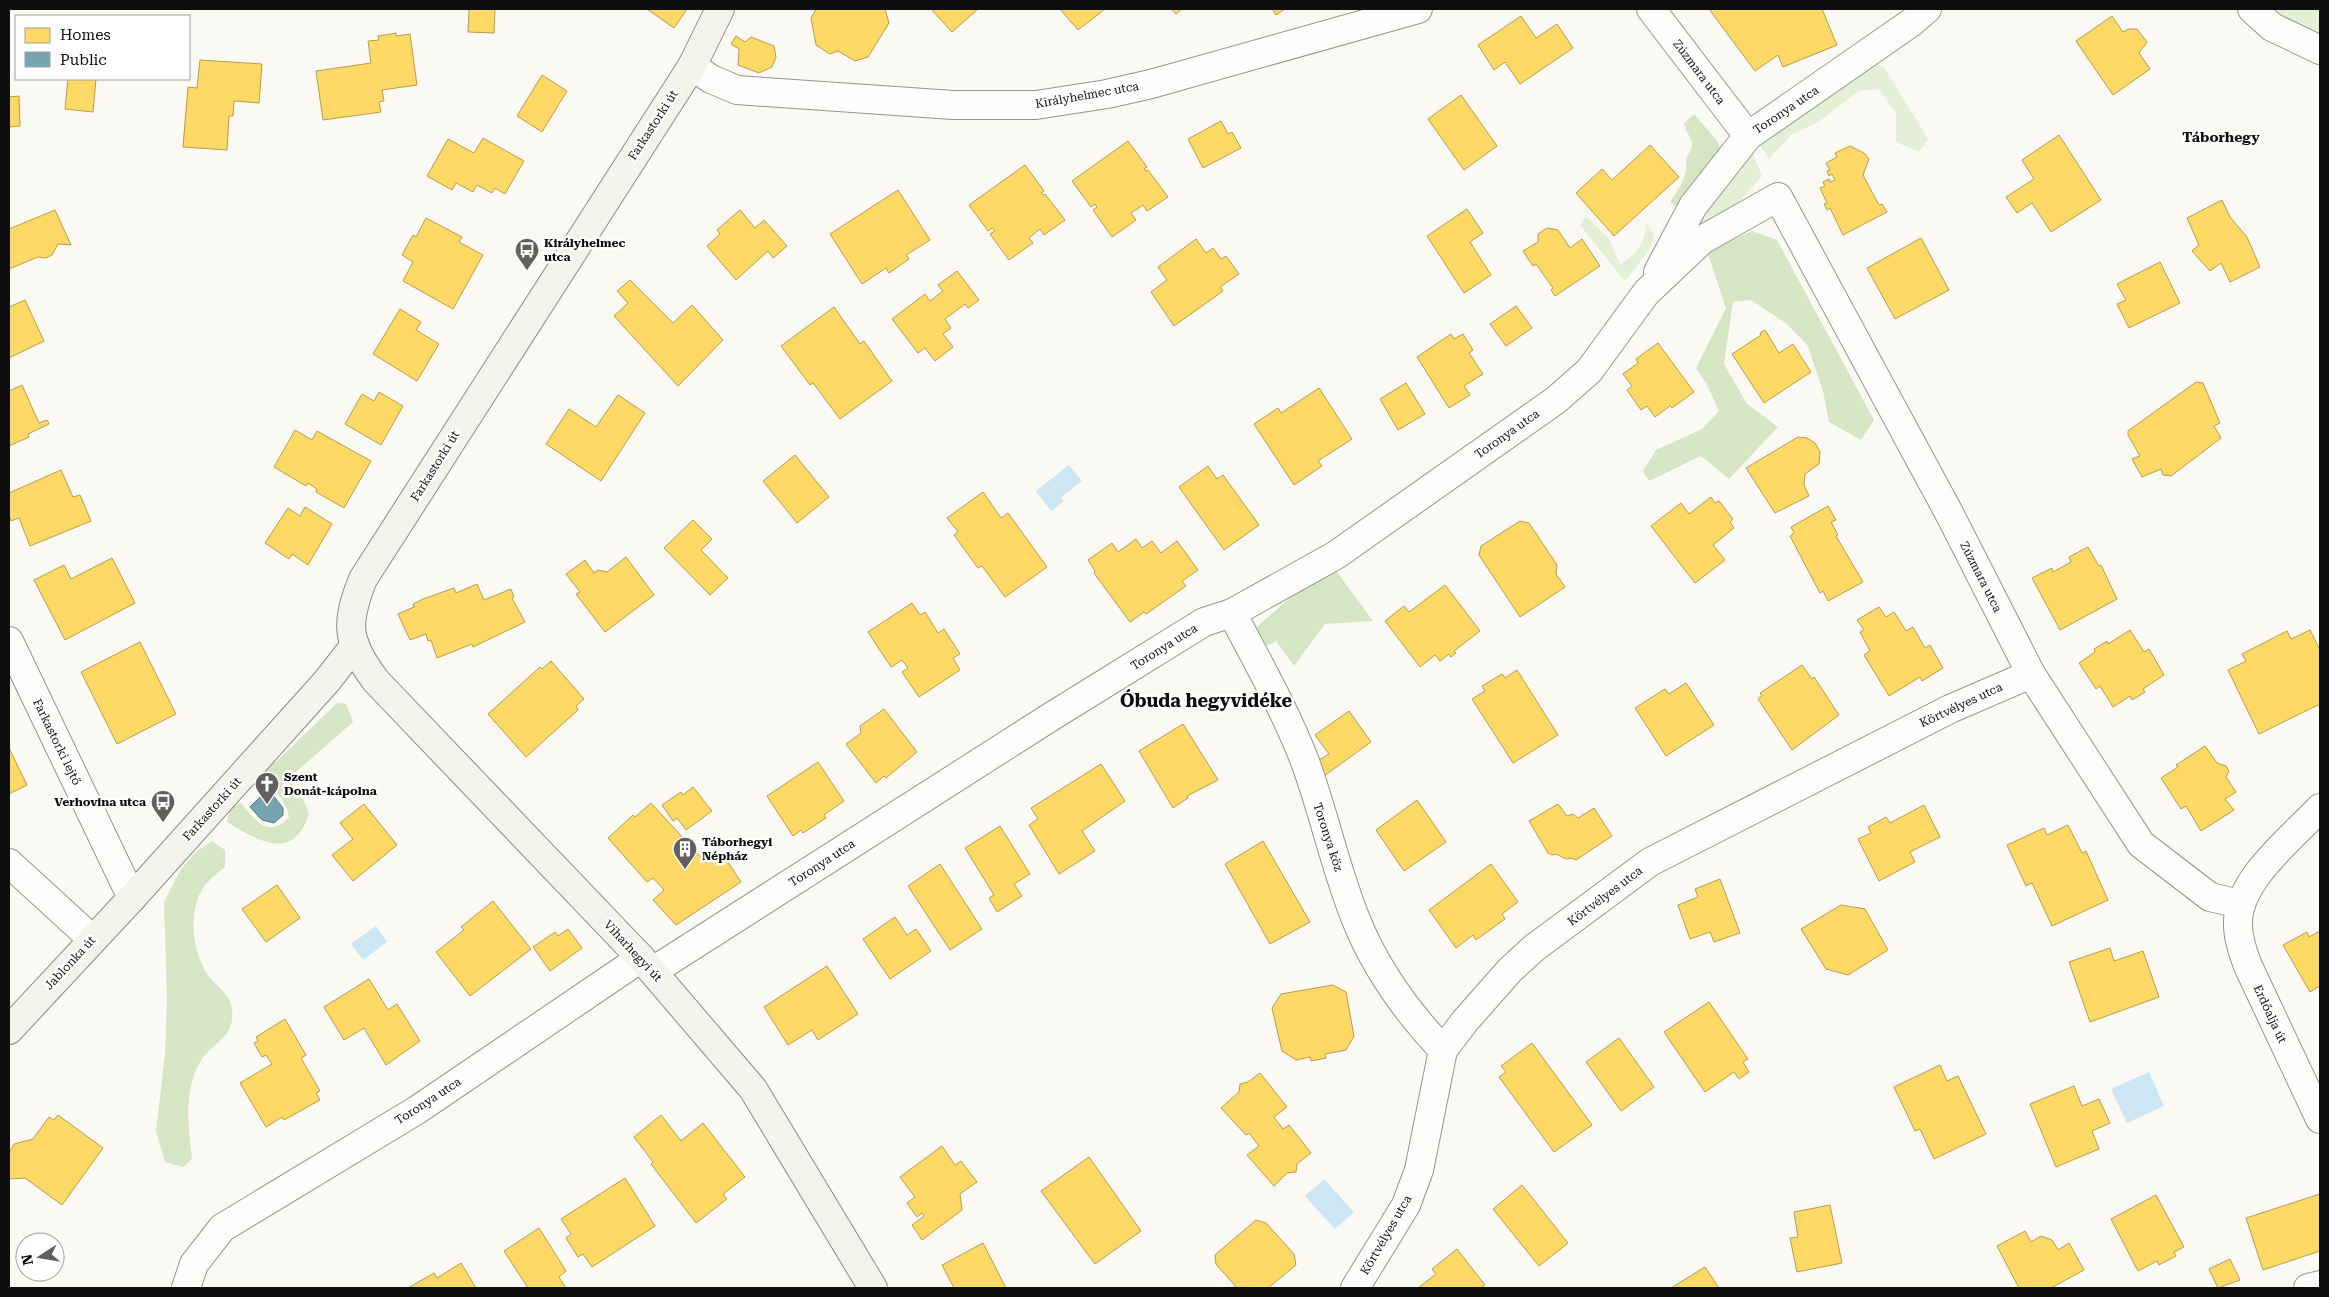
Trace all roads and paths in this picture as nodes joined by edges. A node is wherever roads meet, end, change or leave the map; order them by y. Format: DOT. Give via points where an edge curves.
graph roads {
  1 [pos="720,9"];
  2 [pos="1418,9"];
  3 [pos="1651,9"];
  4 [pos="1927,9"];
  5 [pos="2252,9"];
  6 [pos="2320,50"];
  7 [pos="692,66"];
  8 [pos="1748,136"];
  9 [pos="1778,197"];
  10 [pos="1646,293"];
  11 [pos="1232,613"];
  12 [pos="9,641"];
  13 [pos="355,646"];
  14 [pos="2031,674"];
  15 [pos="2320,808"];
  16 [pos="9,863"];
  17 [pos="132,898"];
  18 [pos="2240,904"];
  19 [pos="92,939"];
  20 [pos="647,964"];
  21 [pos="9,1030"];
  22 [pos="1443,1050"];
  23 [pos="2320,1119"];
  24 [pos="2320,1285"];
  25 [pos="186,1288"];
  26 [pos="873,1288"];
  27 [pos="1356,1288"];
  28 [pos="2308,1288"];
  1 -- 7 [label="street, Farkastorki út"];
  2 -- 7 [label="street, Királyhelmec utca" via="1151,84 1036,105 953,105 737,90 711,79"];
  3 -- 8 [label="street, Zúzmara utca"];
  4 -- 8 [label="street, Toronya utca"];
  5 -- 6 [label="street" via="2272,26"];
  7 -- 13 [label="street, Farkastorki út" via="363,579 352,608 350,628"];
  8 -- 10 [label="street, Toronya utca" via="1693,206"];
  9 -- 10 [label="street, Toronya utca" via="1702,240"];
  9 -- 14 [label="street, Zúzmara utca" via="1949,513"];
  10 -- 11 [label="street, Toronya utca" via="1589,371 1556,400 1336,555"];
  11 -- 20 [label="street, Toronya utca" via="1204,622"];
  11 -- 22 [label="street, Toronya köz" via="1304,760 1357,922 1396,995 1414,1020"];
  12 -- 17 [label="street, Farkastorki lejtő"];
  13 -- 17 [label="street, Farkastorki út"];
  13 -- 20 [label="street, Viharhegyi út" via="363,664 376,680"];
  14 -- 18 [label="street, Zúzmara utca" via="2141,844 2210,897"];
  14 -- 22 [label="street, Körtvélyes utca" via="1950,709 1650,862 1534,948 1510,970"];
  15 -- 18 [label="street" via="2256,874"];
  16 -- 19 [label="street"];
  17 -- 19 [label="street, Jablonka út"];
  18 -- 23 [label="street, Erdőalja út" via="2240,944 2248,966"];
  19 -- 21 [label="street, Jablonka út"];
  20 -- 25 [label="street, Toronya utca" via="417,1110 234,1220 212,1240 194,1264"];
  20 -- 26 [label="street, Viharhegyi út" via="753,1089"];
  22 -- 27 [label="street, Körtvélyes utca" via="1419,1170 1406,1205"];
  24 -- 28 [label="street"];
}
